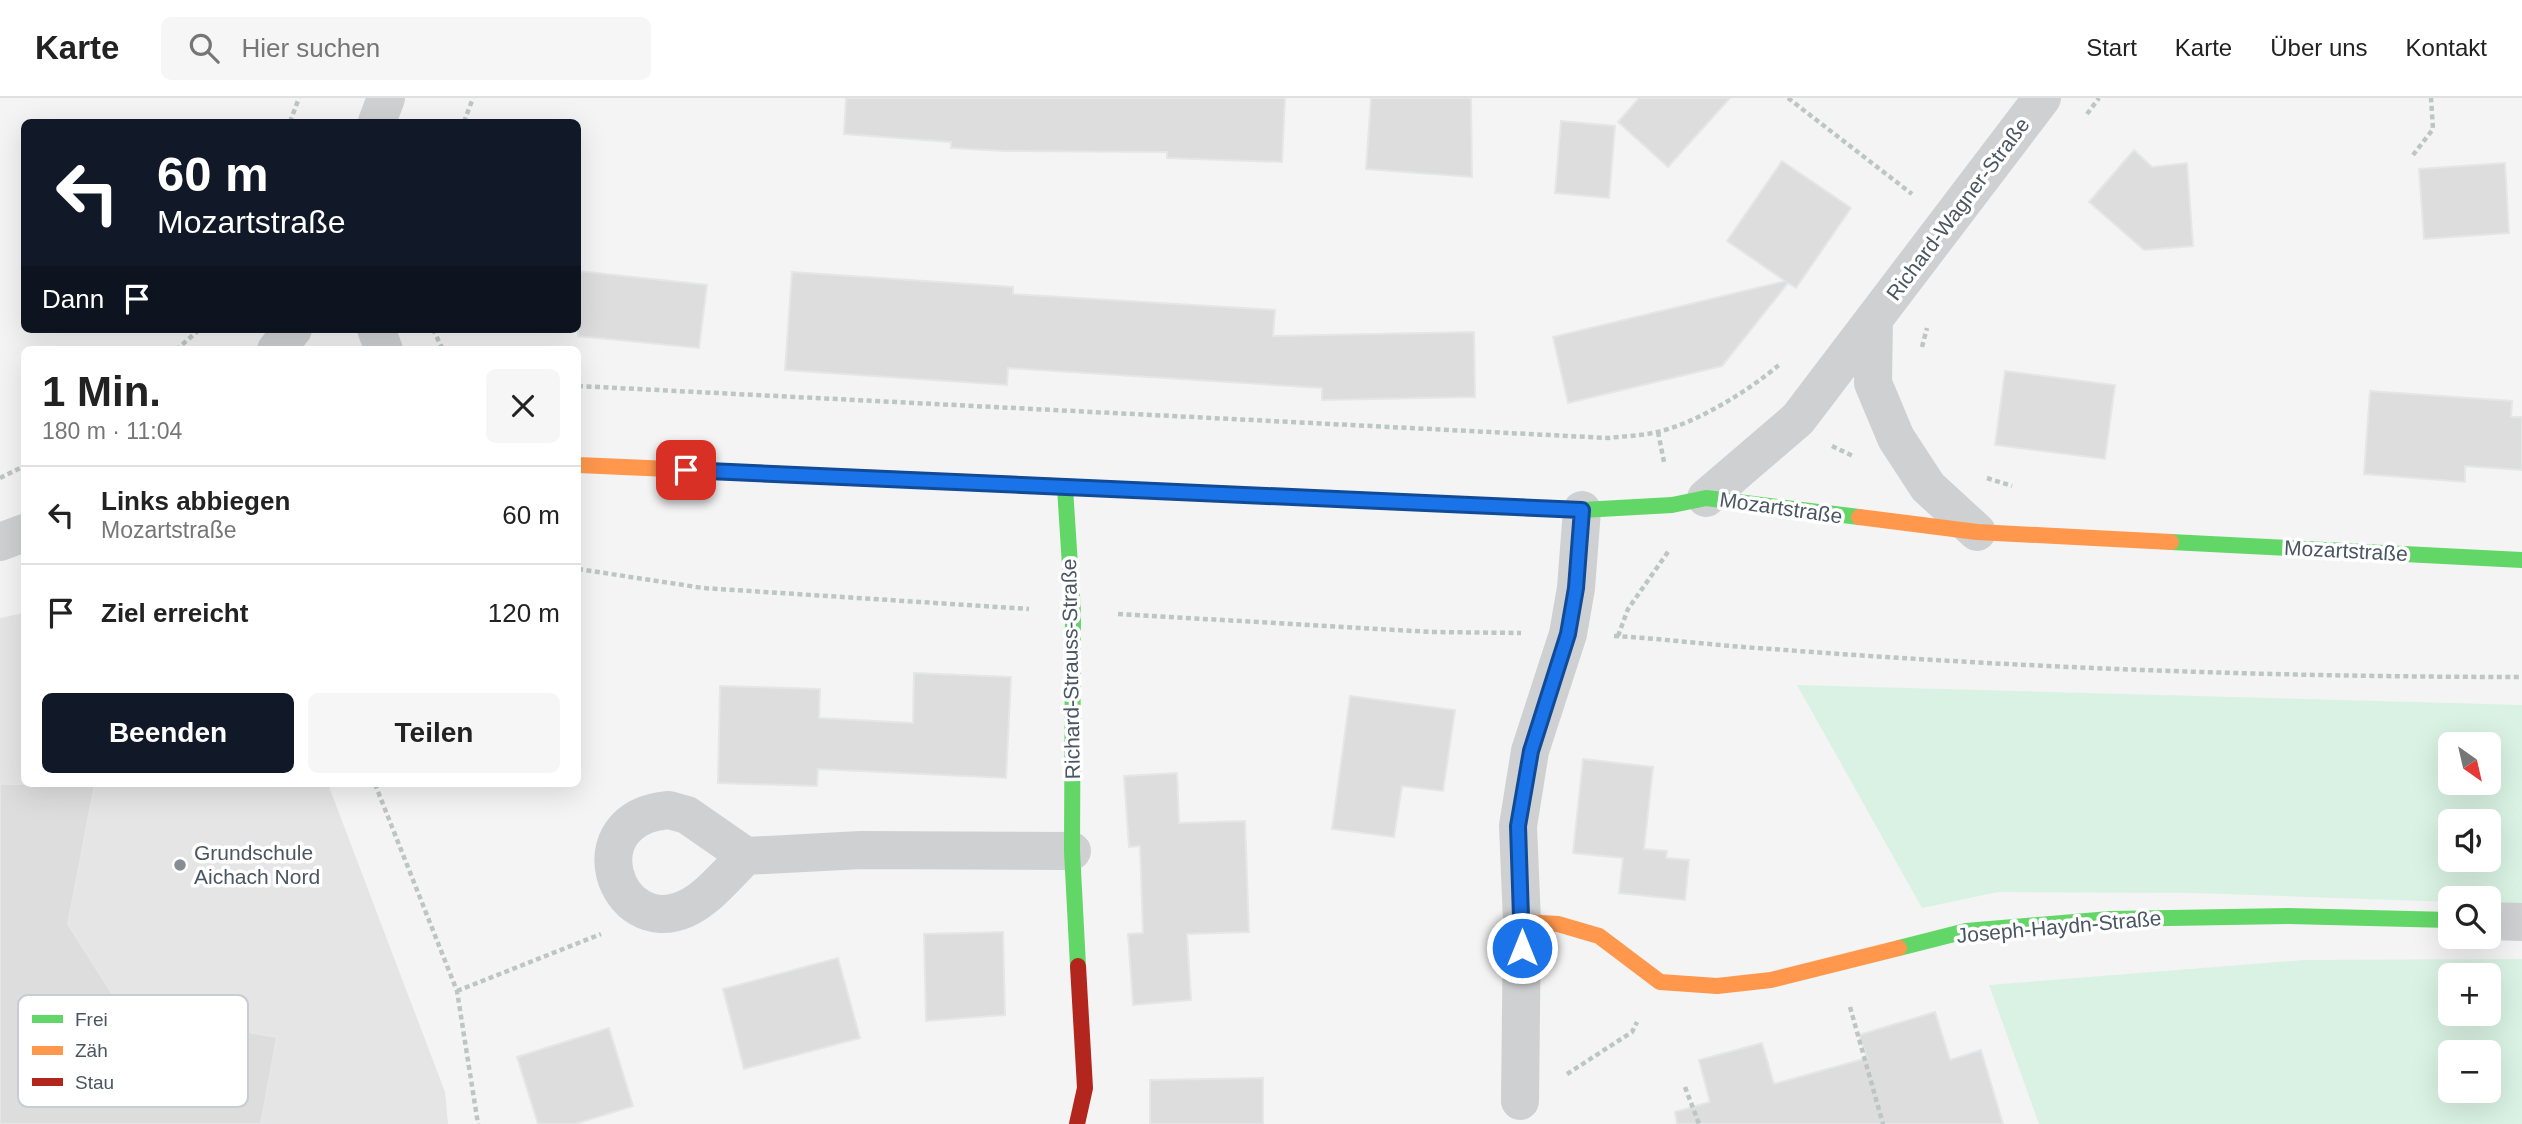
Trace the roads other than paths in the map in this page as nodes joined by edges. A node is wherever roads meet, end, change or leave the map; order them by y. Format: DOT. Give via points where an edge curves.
graph roads {
  1 [pos="386,98"];
  2 [pos="2042,98"];
  3 [pos="378,119"];
  4 [pos="1874,319"];
  5 [pos="581,465"];
  6 [pos="1065,488"];
  7 [pos="1689,501"];
  8 [pos="1582,510"];
  9 [pos="1977,532"];
  10 [pos="21,534"];
  11 [pos="0,542"];
  12 [pos="2522,560"];
  13 [pos="1072,851"];
  14 [pos="746,856"];
  15 [pos="2438,920"];
  16 [pos="2501,921"];
  17 [pos="1522,922"];
  18 [pos="2522,922"];
  19 [pos="1520,1101"];
  20 [pos="1077,1124"];
  1 -- 3 [label="street"];
  2 -- 4 [label="street, Richard-Wagner-Straße"];
  4 -- 7 [label="street, Richard-Wagner-Straße" via="1798,419"];
  4 -- 9 [label="street, Richard-Wagner-Straße" via="1872,383 1896,438 1928,487"];
  5 -- 6 [label="street, Mozartstraße"];
  6 -- 8 [label="street, Mozartstraße"];
  6 -- 13 [label="street, Richard-Strauss-Straße" via="1073,612"];
  7 -- 8 [label="street, Mozartstraße"];
  7 -- 9 [label="street, Mozartstraße"];
  8 -- 17 [label="street" via="1568,634 1531,751 1518,826"];
  9 -- 12 [label="street, Mozartstraße"];
  10 -- 11 [label="street"];
  13 -- 14 [label="street" via="861,850"];
  13 -- 20 [label="street, Richard-Strauss-Straße" via="1085,1088"];
  14 -- 14 [label="street" via="686,909 670,913 654,912 626,897 612,864 619,838 636,819 653,811 687,815"];
  15 -- 17 [label="street, Joseph-Haydn-Straße" via="2110,919 1966,931 1771,980 1717,986 1660,982 1599,936"];
  16 -- 18 [label="street"];
  17 -- 19 [label="street"];
}
